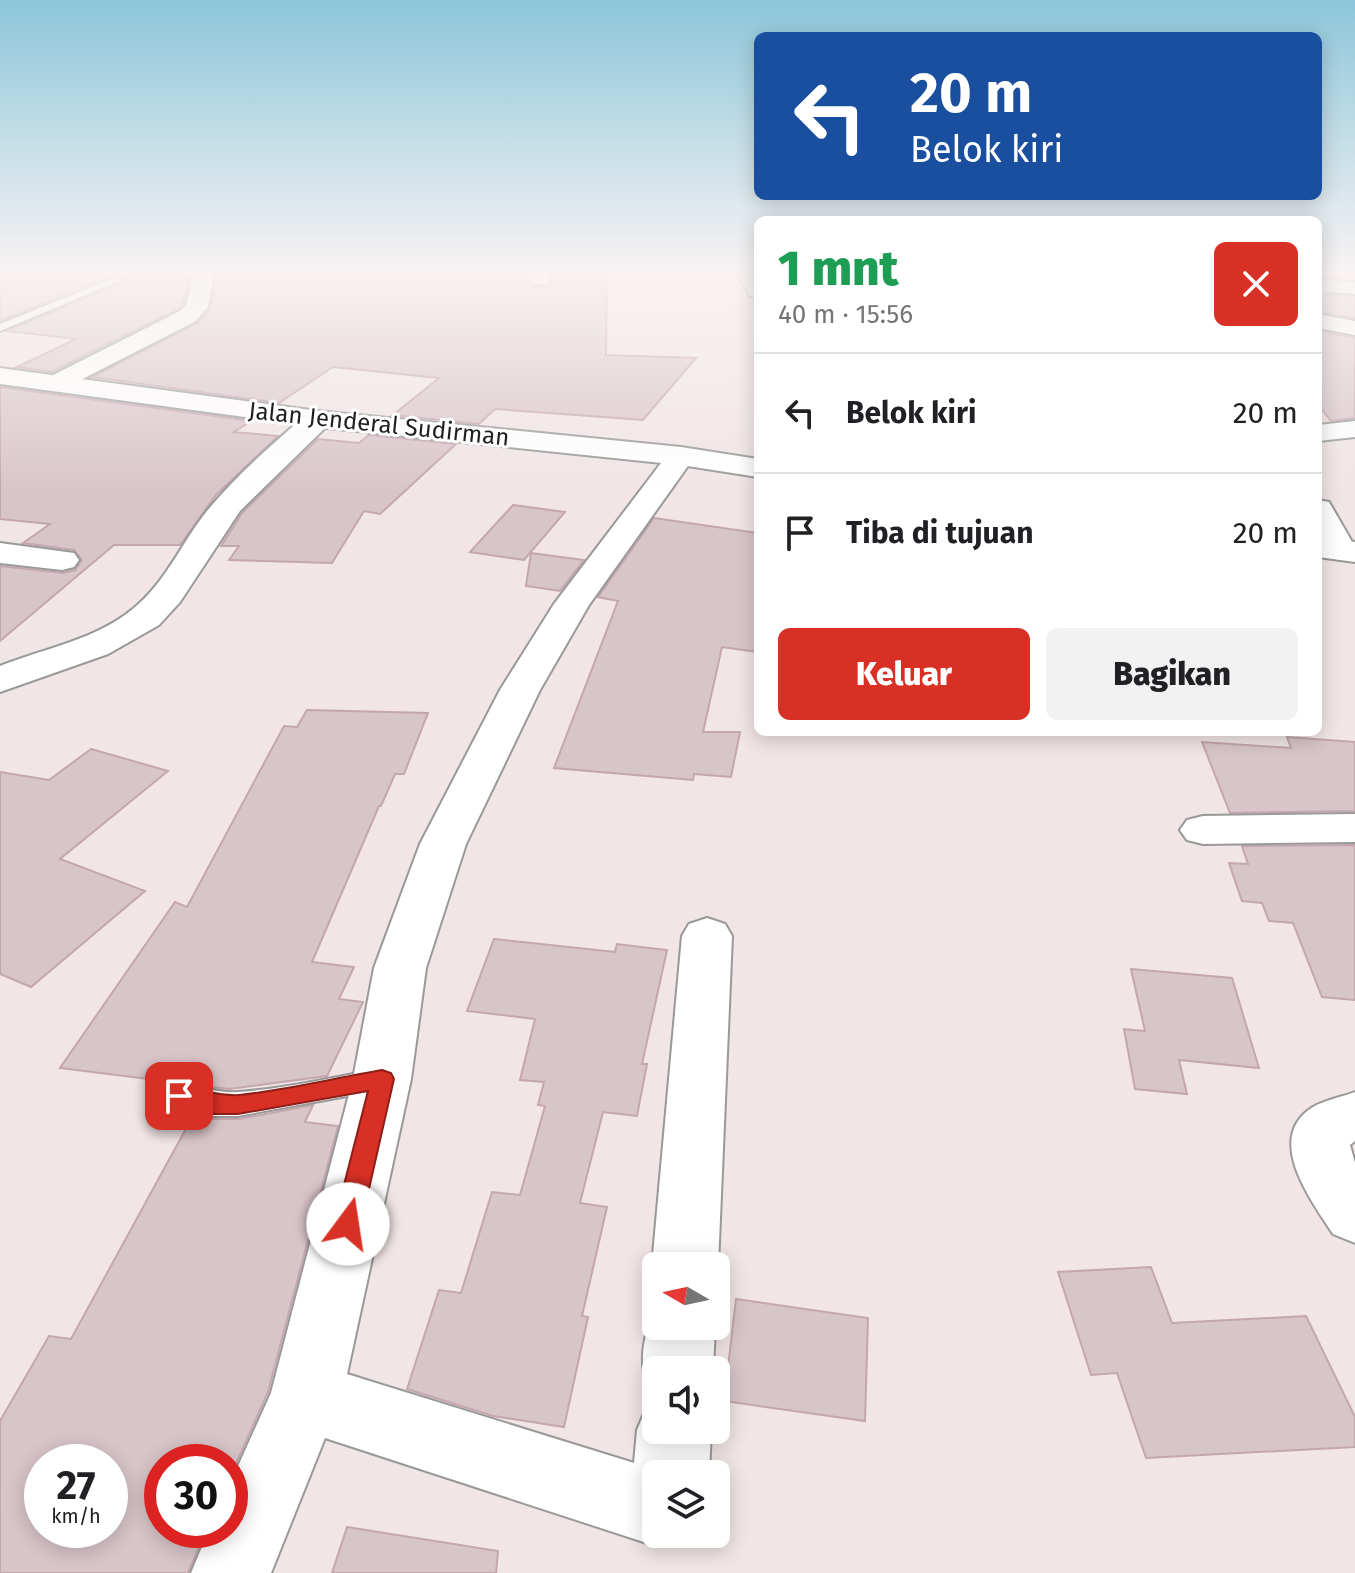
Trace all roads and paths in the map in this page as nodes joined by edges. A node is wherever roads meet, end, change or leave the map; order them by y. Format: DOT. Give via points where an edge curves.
graph roads {
  1 [pos="130,345"];
  2 [pos="4,379"];
  3 [pos="54,384"];
  4 [pos="318,419"];
  5 [pos="1355,429"];
  6 [pos="1322,433"];
  7 [pos="681,456"];
  8 [pos="754,467"];
  9 [pos="1322,517"];
  10 [pos="1338,550"];
  11 [pos="0,553"];
  12 [pos="62,560"];
  13 [pos="0,680"];
  14 [pos="1355,828"];
  15 [pos="1203,830"];
  16 [pos="707,936"];
  17 [pos="382,1079"];
  18 [pos="179,1096"];
  19 [pos="1355,1116"];
  20 [pos="1355,1215"];
  21 [pos="686,1252"];
  22 [pos="306,1397"];
  23 [pos="642,1504"];
  24 [pos="231,1573"];
  1 -- 3 [label="street"];
  2 -- 3 [label="street, Jalan Jenderal Sudirman"];
  3 -- 4 [label="street, Jalan Jenderal Sudirman"];
  4 -- 7 [label="street, Jalan Jenderal Sudirman"];
  4 -- 13 [label="street" via="217,519 169,596 145,618 114,636"];
  5 -- 6 [label="street"];
  7 -- 8 [label="street, Jalan Jenderal Sudirman"];
  7 -- 17 [label="street" via="565,616 520,690 443,844 400,968"];
  9 -- 10 [label="street"];
  11 -- 12 [label="street"];
  14 -- 15 [label="street"];
  16 -- 21 [label="street"];
  17 -- 18 [label="lane" via="238,1104"];
  17 -- 22 [label="street"];
  19 -- 20 [label="street" via="1328,1126 1319,1150"];
  22 -- 23 [label="street"];
  22 -- 24 [label="street"];
}
